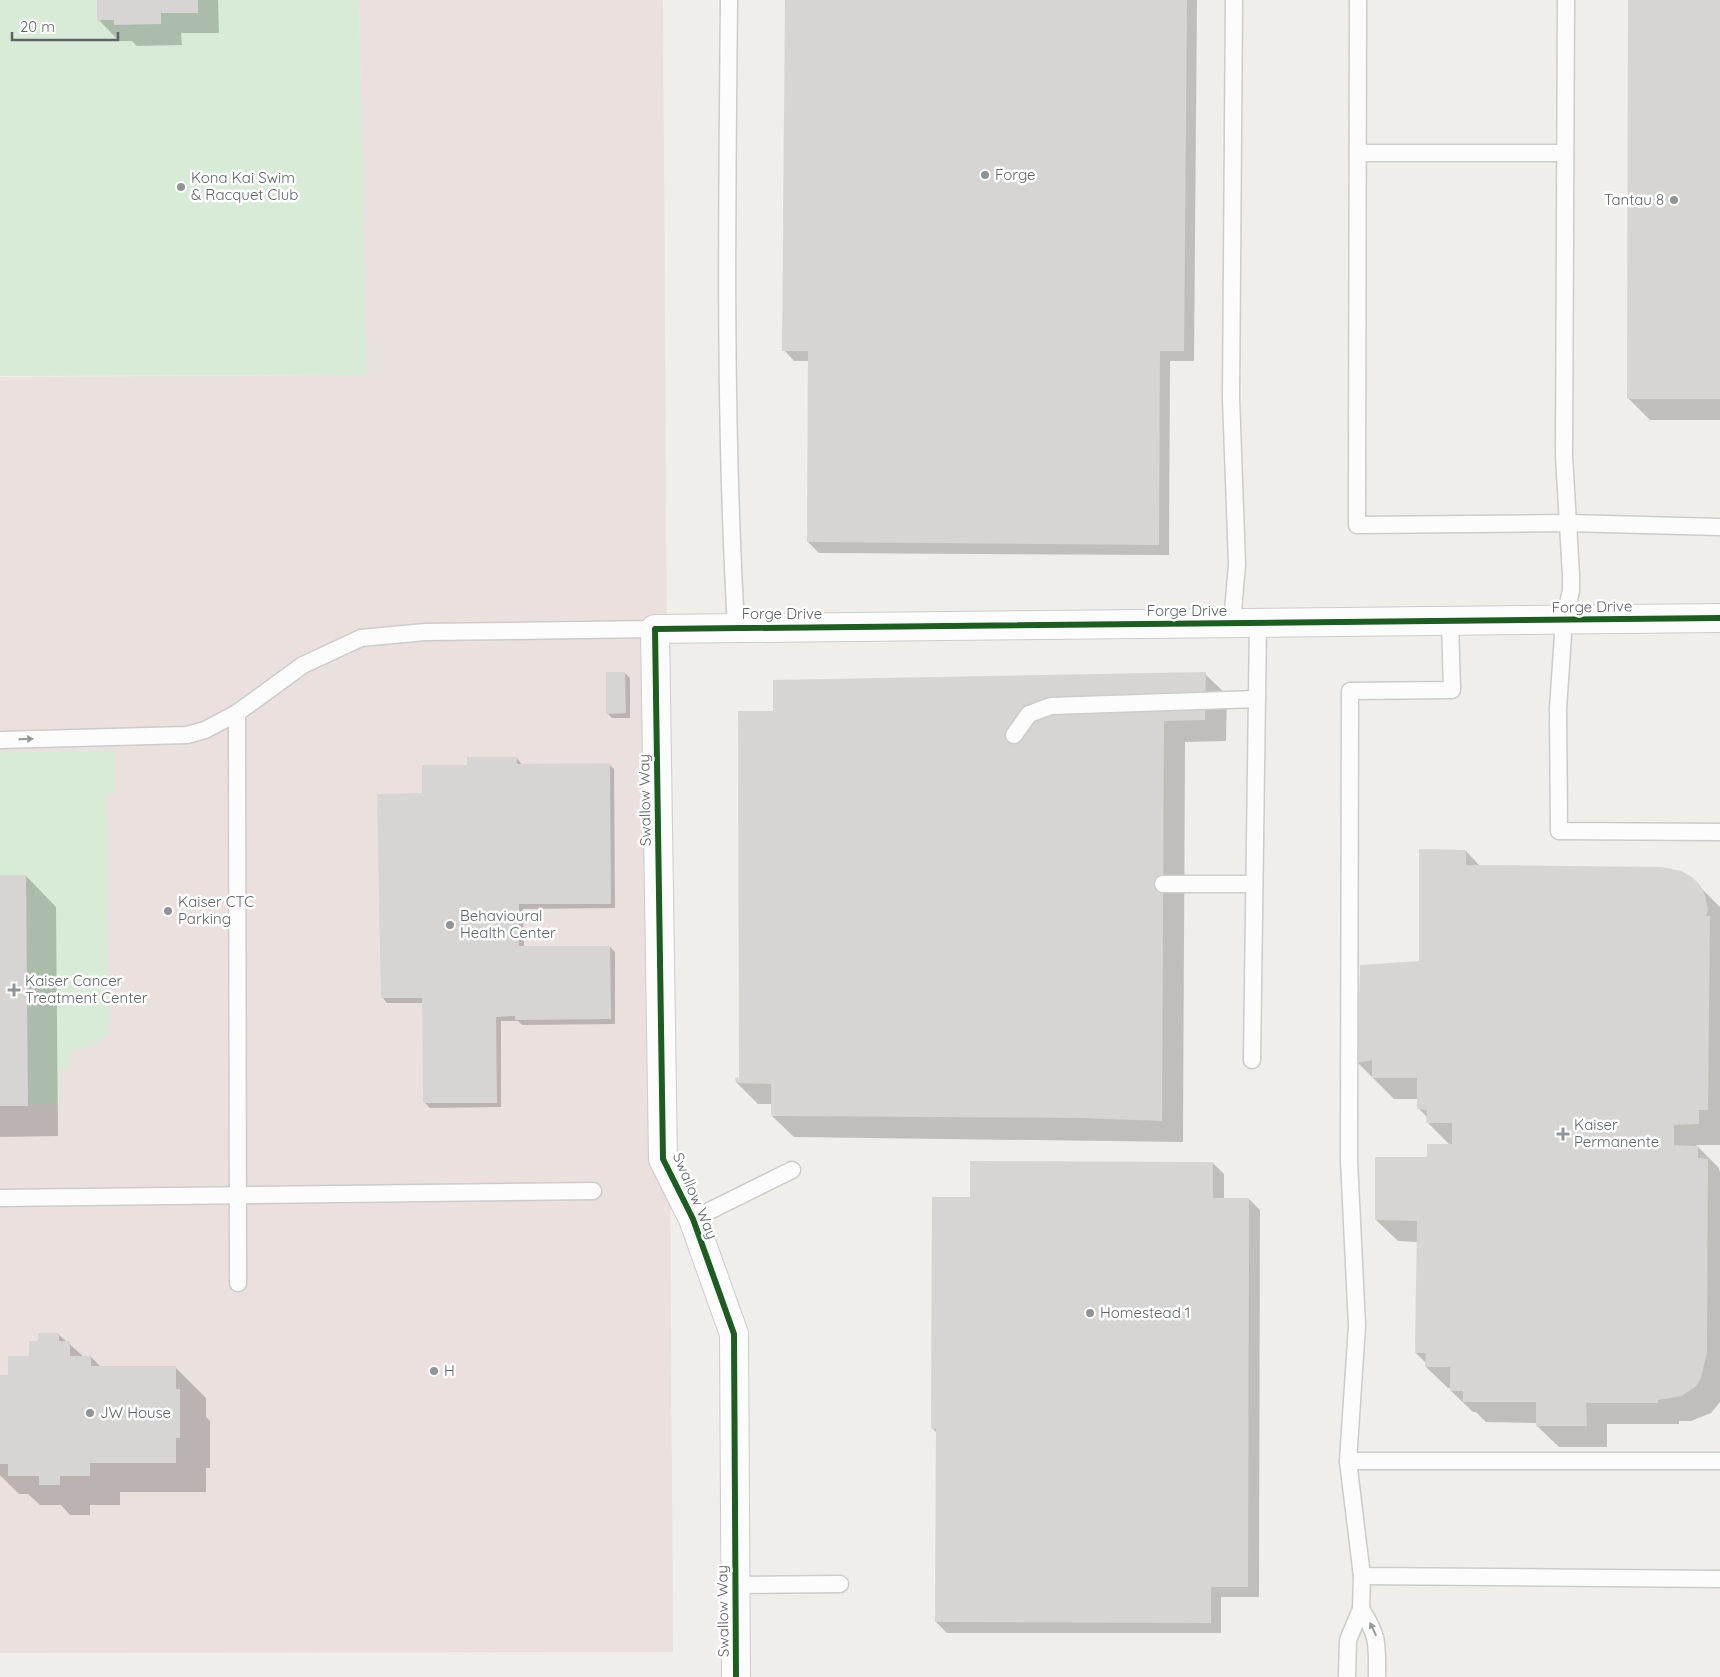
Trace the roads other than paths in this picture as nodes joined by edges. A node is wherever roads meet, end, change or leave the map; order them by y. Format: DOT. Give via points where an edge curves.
graph roads {
  1 [pos="730,0"];
  2 [pos="1234,0"];
  3 [pos="1358,0"];
  4 [pos="1566,0"];
  5 [pos="1358,153"];
  6 [pos="1565,153"];
  7 [pos="1568,523"];
  8 [pos="1720,527"];
  9 [pos="1720,618"];
  10 [pos="1564,620"];
  11 [pos="1450,621"];
  12 [pos="1245,623"];
  13 [pos="736,626"];
  14 [pos="655,629"];
  15 [pos="1257,699"];
  16 [pos="237,713"];
  17 [pos="1014,735"];
  18 [pos="0,740"];
  19 [pos="1720,832"];
  20 [pos="1163,884"];
  21 [pos="1254,884"];
  22 [pos="1252,1060"];
  23 [pos="792,1170"];
  24 [pos="593,1191"];
  25 [pos="238,1195"];
  26 [pos="0,1198"];
  27 [pos="693,1219"];
  28 [pos="238,1283"];
  29 [pos="1348,1461"];
  30 [pos="1720,1461"];
  31 [pos="1362,1576"];
  32 [pos="1720,1579"];
  33 [pos="840,1584"];
  34 [pos="735,1585"];
  35 [pos="1361,1609"];
  36 [pos="736,1677"];
  37 [pos="1347,1677"];
  38 [pos="1377,1677"];
  1 -- 13 [label="lane" via="727,174 729,510"];
  2 -- 12 [label="lane" via="1231,398 1237,564"];
  3 -- 5 [label="lane"];
  4 -- 6 [label="lane"];
  5 -- 6 [label="lane"];
  5 -- 7 [label="lane" via="1358,524"];
  6 -- 7 [label="lane" via="1564,456"];
  7 -- 8 [label="lane"];
  7 -- 10 [label="lane" via="1571,591"];
  9 -- 10 [label="street, Forge Drive"];
  10 -- 11 [label="street, Forge Drive"];
  10 -- 19 [label="lane" via="1558,709 1559,831"];
  11 -- 12 [label="street, Forge Drive"];
  11 -- 29 [label="lane" via="1452,690 1350,691 1348,1160 1357,1326"];
  12 -- 13 [label="street, Forge Drive"];
  12 -- 15 [label="lane"];
  13 -- 14 [label="street, Forge Drive"];
  14 -- 16 [label="lane" via="425,632 361,638 303,665"];
  14 -- 27 [label="street, Swallow Way" via="663,1159"];
  15 -- 17 [label="lane" via="1051,706 1029,714"];
  15 -- 21 [label="lane"];
  18 -- 16 [label="lane, one-way" via="187,735"];
  16 -- 25 [label="lane"];
  20 -- 21 [label="lane"];
  21 -- 22 [label="lane"];
  23 -- 27 [label="lane"];
  24 -- 25 [label="lane"];
  25 -- 26 [label="lane"];
  25 -- 28 [label="lane"];
  27 -- 34 [label="street, Swallow Way" via="734,1334"];
  29 -- 30 [label="lane"];
  29 -- 31 [label="lane"];
  31 -- 32 [label="lane"];
  31 -- 35 [label="lane"];
  33 -- 34 [label="lane"];
  34 -- 36 [label="street, Swallow Way"];
  35 -- 37 [label="lane" via="1348,1640"];
  38 -- 35 [label="lane, one-way" via="1377,1641"];
}
